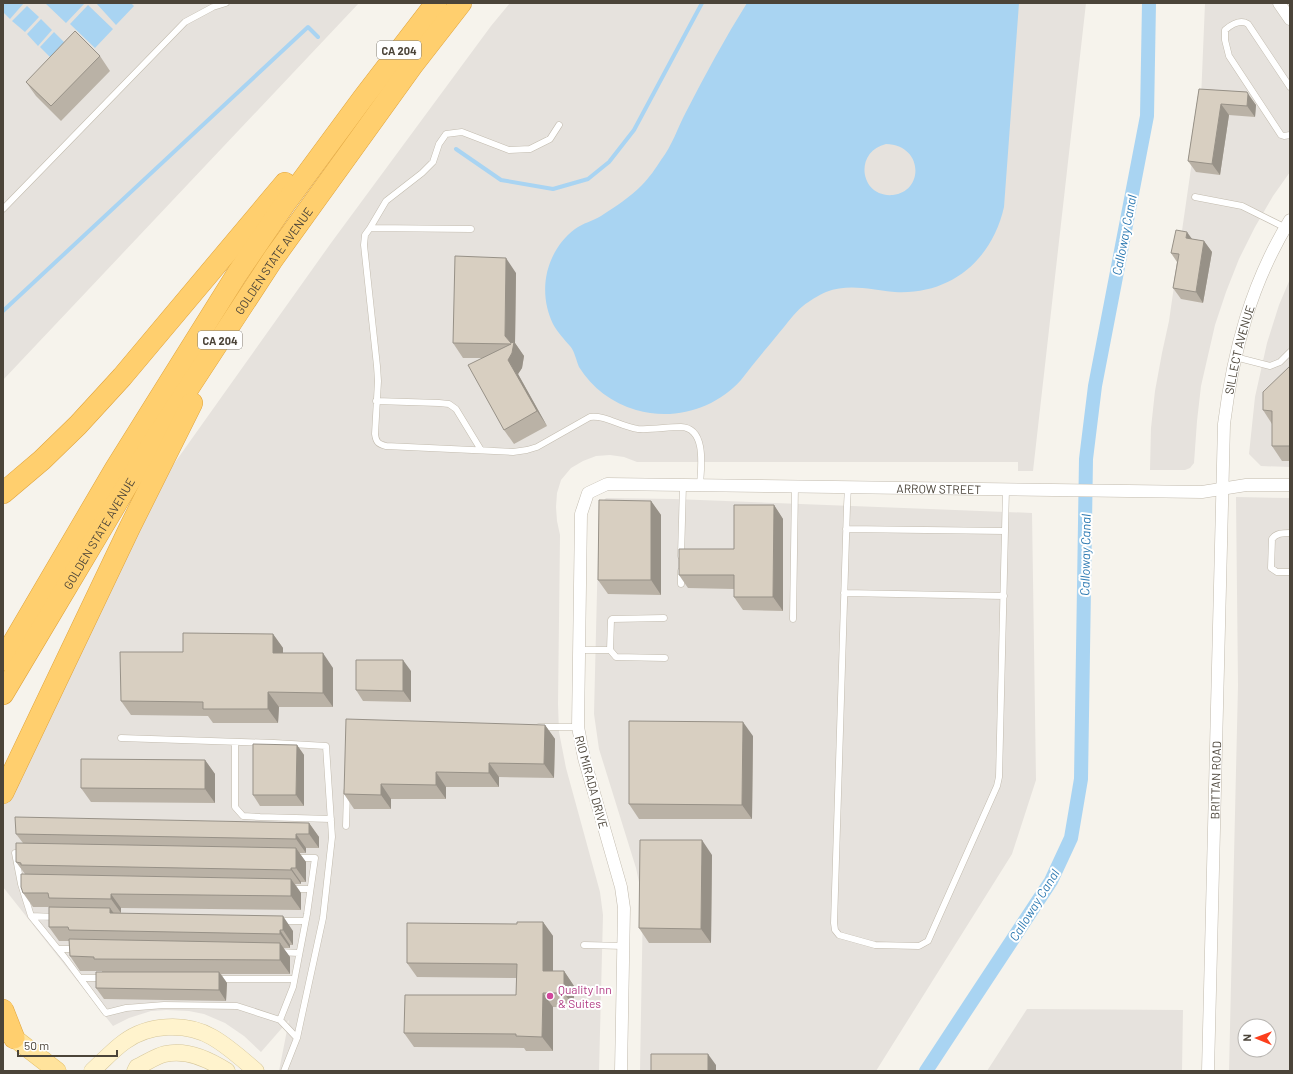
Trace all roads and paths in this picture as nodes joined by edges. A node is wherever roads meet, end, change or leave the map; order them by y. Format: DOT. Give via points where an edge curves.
graph roads {
  1 [pos="226,3"];
  2 [pos="436,3"];
  3 [pos="461,3"];
  4 [pos="1279,3"];
  5 [pos="1290,19"];
  6 [pos="1290,87"];
  7 [pos="363,98"];
  8 [pos="559,125"];
  9 [pos="1290,135"];
  10 [pos="1195,197"];
  11 [pos="3,209"];
  12 [pos="1288,224"];
  13 [pos="370,228"];
  14 [pos="471,229"];
  15 [pos="239,310"];
  16 [pos="1290,352"];
  17 [pos="1235,357"];
  18 [pos="376,401"];
  19 [pos="481,450"];
  20 [pos="683,485"];
  21 [pos="700,485"];
  22 [pos="1290,485"];
  23 [pos="795,486"];
  24 [pos="848,487"];
  25 [pos="1006,489"];
  26 [pos="1221,489"];
  27 [pos="3,493"];
  28 [pos="588,493"];
  29 [pos="846,529"];
  30 [pos="1005,531"];
  31 [pos="1290,533"];
  32 [pos="1290,572"];
  33 [pos="680,584"];
  34 [pos="844,592"];
  35 [pos="1004,596"];
  36 [pos="664,618"];
  37 [pos="793,619"];
  38 [pos="579,650"];
  39 [pos="610,650"];
  40 [pos="665,658"];
  41 [pos="3,660"];
  42 [pos="3,694"];
  43 [pos="529,727"];
  44 [pos="578,727"];
  45 [pos="121,738"];
  46 [pos="235,742"];
  47 [pos="347,788"];
  48 [pos="3,793"];
  49 [pos="331,819"];
  50 [pos="346,826"];
  51 [pos="31,853"];
  52 [pos="291,858"];
  53 [pos="21,884"];
  54 [pos="29,884"];
  55 [pos="287,889"];
  56 [pos="310,889"];
  57 [pos="31,916"];
  58 [pos="63,917"];
  59 [pos="274,921"];
  60 [pos="305,921"];
  61 [pos="584,945"];
  62 [pos="624,946"];
  63 [pos="59,949"];
  64 [pos="82,950"];
  65 [pos="268,952"];
  66 [pos="299,953"];
  67 [pos="80,978"];
  68 [pos="111,978"];
  69 [pos="207,979"];
  70 [pos="294,980"];
  71 [pos="3,1010"];
  72 [pos="280,1020"];
  73 [pos="8,1033"];
  74 [pos="297,1038"];
  75 [pos="57,1071"];
  76 [pos="92,1071"];
  77 [pos="135,1071"];
  78 [pos="227,1071"];
  79 [pos="256,1071"];
  80 [pos="284,1071"];
  81 [pos="621,1071"];
  82 [pos="1208,1071"];
  1 -- 11 [label="lane" via="213,6 185,22"];
  2 -- 7 [label="highway, GOLDEN STATE AVENUE / CA 204"];
  3 -- 15 [label="highway, GOLDEN STATE AVENUE / CA 204" via="412,66"];
  4 -- 5 [label="street"];
  6 -- 9 [label="lane" via="1248,24 1235,23 1225,30 1229,56 1281,135"];
  7 -- 27 [label="highway" via="309,154 122,377 63,440"];
  7 -- 41 [label="highway, GOLDEN STATE AVENUE / CA 204" via="284,205 233,281 115,469"];
  8 -- 13 [label="lane" via="550,139 530,149 510,150 462,132 446,134 439,144 433,162 386,201"];
  10 -- 12 [label="lane" via="1242,206"];
  12 -- 17 [label="street, SILLECT AVENUE" via="1251,301"];
  13 -- 14 [label="lane"];
  13 -- 18 [label="lane" via="365,235 364,245 377,366"];
  15 -- 42 [label="highway, GOLDEN STATE AVENUE / CA 204" via="150,447"];
  15 -- 48 [label="highway" via="130,527"];
  16 -- 17 [label="lane" via="1280,362 1270,366"];
  17 -- 26 [label="street, SILLECT AVENUE" via="1224,424"];
  18 -- 19 [label="lane" via="449,404 456,409"];
  18 -- 19 [label="lane" via="375,434 380,445"];
  19 -- 21 [label="lane" via="527,450 596,416 638,429 683,427 696,434 699,443"];
  20 -- 21 [label="street, ARROW STREET"];
  20 -- 28 [label="street, ARROW STREET" via="607,484"];
  20 -- 33 [label="lane"];
  21 -- 23 [label="street, ARROW STREET"];
  22 -- 26 [label="street, ARROW STREET" via="1246,484"];
  23 -- 24 [label="street, ARROW STREET"];
  23 -- 37 [label="lane"];
  24 -- 25 [label="street, ARROW STREET"];
  24 -- 29 [label="lane"];
  25 -- 26 [label="street, ARROW STREET" via="1202,492"];
  25 -- 30 [label="lane"];
  26 -- 82 [label="street, BRITTAN ROAD"];
  28 -- 38 [label="street, RIO MIRADA DRIVE" via="581,514"];
  29 -- 30 [label="lane"];
  29 -- 34 [label="lane"];
  30 -- 35 [label="lane"];
  31 -- 32 [label="lane" via="1282,533 1272,538 1271,568 1277,572"];
  34 -- 35 [label="lane"];
  34 -- 35 [label="lane" via="834,923 839,934 876,945 919,946 928,941 997,786"];
  36 -- 39 [label="lane" via="612,619"];
  38 -- 39 [label="lane"];
  38 -- 44 [label="street, RIO MIRADA DRIVE"];
  39 -- 40 [label="lane" via="616,657"];
  43 -- 44 [label="lane"];
  44 -- 62 [label="street, RIO MIRADA DRIVE" via="584,758 621,886"];
  45 -- 46 [label="lane"];
  46 -- 49 [label="lane" via="326,746"];
  46 -- 49 [label="lane" via="235,807 243,816"];
  47 -- 50 [label="lane"];
  49 -- 74 [label="lane" via="332,837 323,918"];
  51 -- 53 [label="lane" via="15,853"];
  52 -- 56 [label="lane" via="314,858"];
  53 -- 54 [label="lane"];
  53 -- 57 [label="lane"];
  55 -- 56 [label="lane"];
  56 -- 60 [label="lane"];
  57 -- 58 [label="lane"];
  57 -- 63 [label="lane"];
  59 -- 60 [label="lane"];
  60 -- 66 [label="lane"];
  61 -- 62 [label="lane"];
  62 -- 81 [label="street, RIO MIRADA DRIVE"];
  63 -- 64 [label="lane"];
  63 -- 67 [label="lane"];
  65 -- 66 [label="lane"];
  66 -- 70 [label="lane"];
  67 -- 68 [label="lane"];
  67 -- 72 [label="lane" via="106,1013 126,1008 164,1005 237,1006"];
  69 -- 70 [label="lane"];
  70 -- 72 [label="lane"];
  71 -- 73 [label="highway"];
  72 -- 74 [label="lane"];
  73 -- 75 [label="main road"];
  74 -- 80 [label="lane"];
  76 -- 79 [label="main road" via="130,1038 146,1031 179,1027 211,1036"];
  77 -- 78 [label="main road" via="137,1067 165,1054 182,1053 214,1062"];
}
